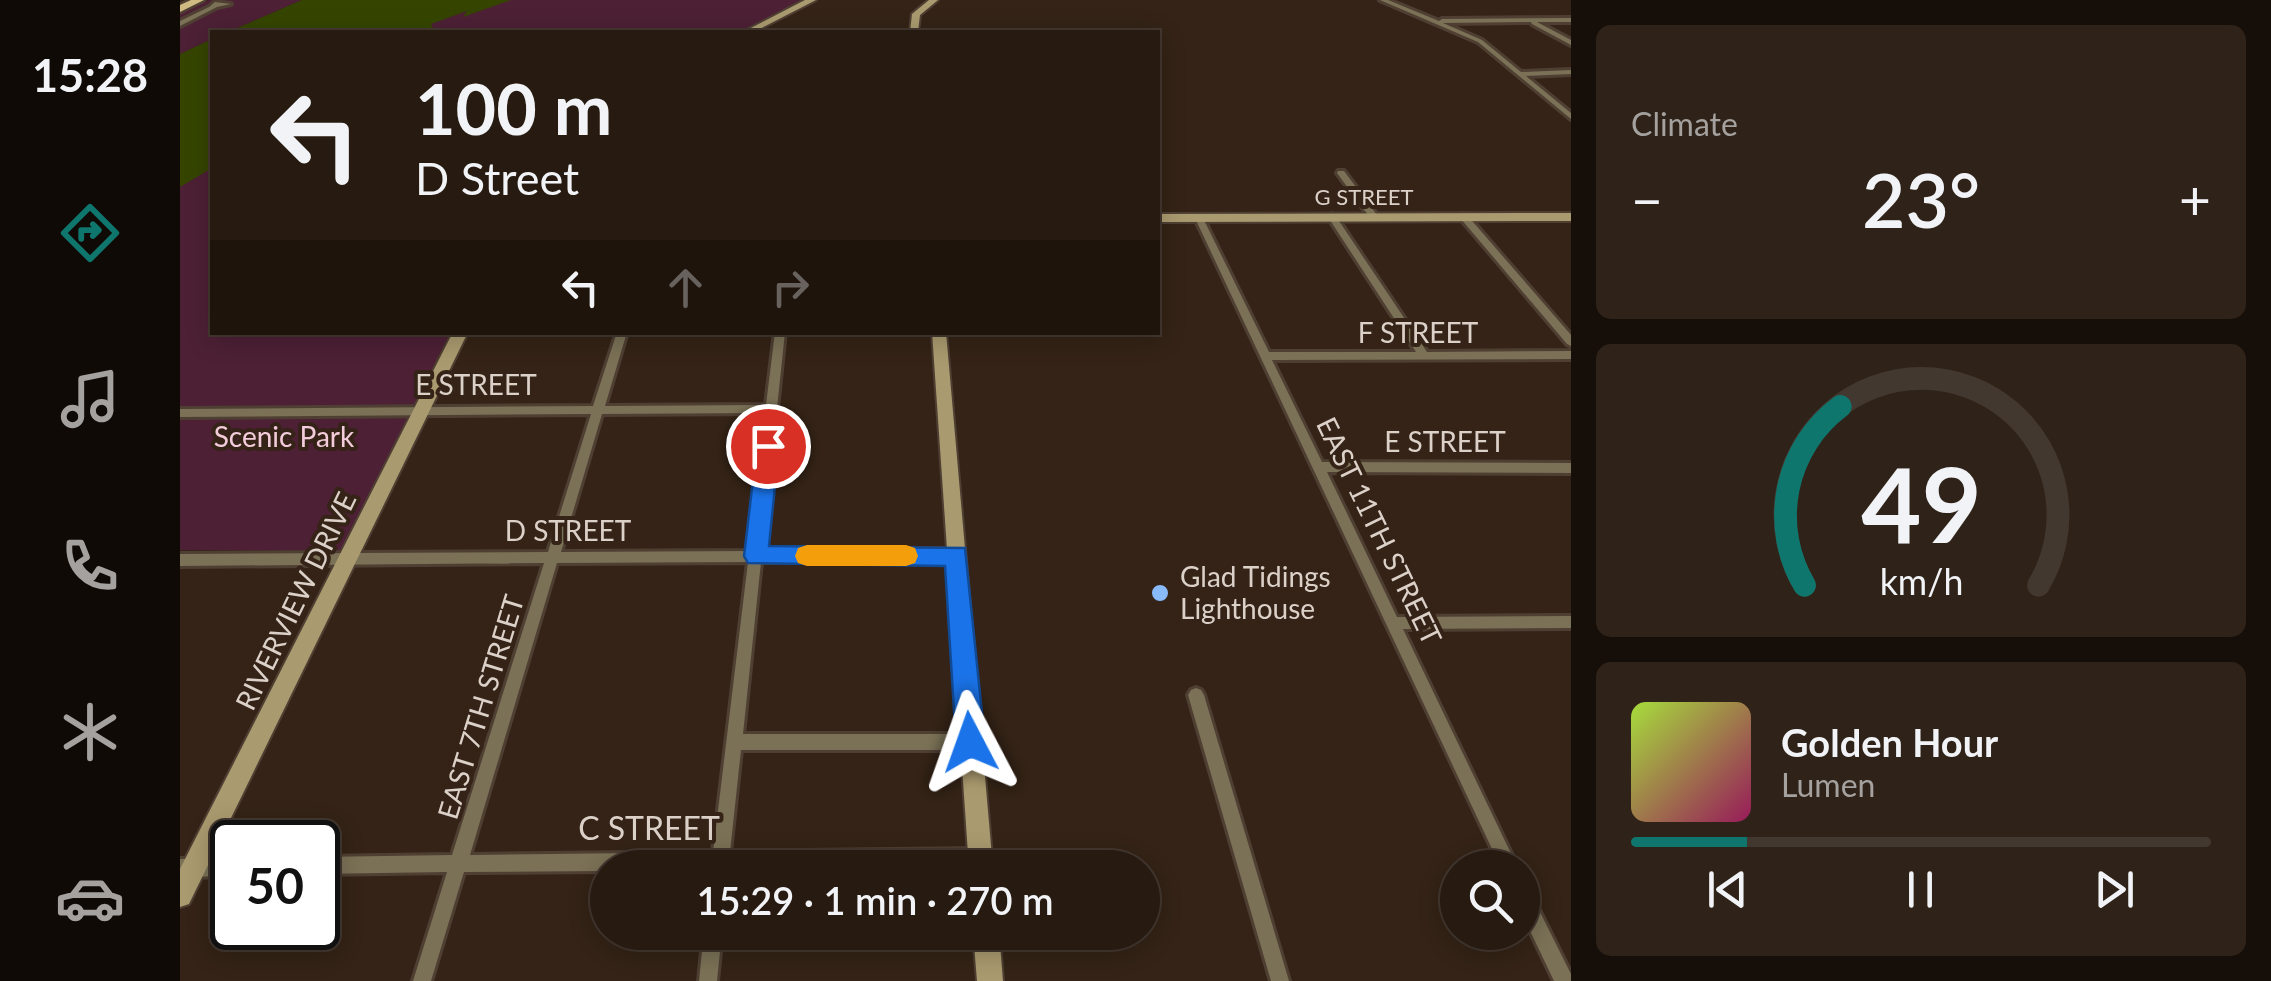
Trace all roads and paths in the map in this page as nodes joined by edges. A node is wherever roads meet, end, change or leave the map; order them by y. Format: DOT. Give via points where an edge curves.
graph roads {
  1 [pos="199,0"];
  2 [pos="812,0"];
  3 [pos="934,0"];
  4 [pos="1383,0"];
  5 [pos="214,7"];
  6 [pos="180,10"];
  7 [pos="1435,20"];
  8 [pos="1530,20"];
  9 [pos="1571,20"];
  10 [pos="180,24"];
  11 [pos="752,30"];
  12 [pos="914,30"];
  13 [pos="1571,43"];
  14 [pos="1571,72"];
  15 [pos="1519,74"];
  16 [pos="1568,113"];
  17 [pos="1341,173"];
  18 [pos="1332,217"];
  19 [pos="1374,217"];
  20 [pos="1464,217"];
  21 [pos="1571,217"];
  22 [pos="1160,218"];
  23 [pos="1199,218"];
  24 [pos="460,335"];
  25 [pos="621,335"];
  26 [pos="780,335"];
  27 [pos="938,335"];
  28 [pos="1571,342"];
  29 [pos="1424,355"];
  30 [pos="1571,355"];
  31 [pos="1265,356"];
  32 [pos="772,409"];
  33 [pos="422,410"];
  34 [pos="598,411"];
  35 [pos="180,413"];
  36 [pos="1318,467"];
  37 [pos="1571,468"];
  38 [pos="554,556"];
  39 [pos="756,556"];
  40 [pos="956,556"];
  41 [pos="348,558"];
  42 [pos="180,560"];
  43 [pos="1571,622"];
  44 [pos="1393,623"];
  45 [pos="1196,695"];
  46 [pos="733,742"];
  47 [pos="970,742"];
  48 [pos="721,850"];
  49 [pos="980,850"];
  50 [pos="1501,850"];
  51 [pos="459,860"];
  52 [pos="590,862"];
  53 [pos="340,863"];
  54 [pos="187,868"];
  55 [pos="180,895"];
  56 [pos="1540,931"];
  57 [pos="711,950"];
  58 [pos="987,950"];
  59 [pos="422,981"];
  60 [pos="708,981"];
  61 [pos="990,981"];
  62 [pos="1280,981"];
  63 [pos="1564,981"];
  1 -- 6 [label="main road"];
  2 -- 11 [label="main road"];
  3 -- 12 [label="main road" via="916,14"];
  4 -- 7 [label="street"];
  5 -- 10 [label="street"];
  7 -- 8 [label="street"];
  7 -- 15 [label="street" via="1480,41"];
  8 -- 9 [label="street"];
  8 -- 13 [label="street"];
  14 -- 15 [label="street"];
  15 -- 16 [label="street"];
  17 -- 19 [label="street"];
  18 -- 19 [label="main road, G STREET"];
  18 -- 23 [label="main road, G STREET"];
  18 -- 29 [label="street"];
  19 -- 20 [label="main road, G STREET"];
  20 -- 21 [label="main road, G STREET"];
  20 -- 28 [label="street"];
  22 -- 23 [label="main road, G STREET"];
  23 -- 31 [label="street, EAST 11TH STREET"];
  24 -- 33 [label="main road, RIVERVIEW DRIVE"];
  25 -- 34 [label="street, EAST 7TH STREET"];
  26 -- 32 [label="street"];
  27 -- 40 [label="main road"];
  29 -- 30 [label="street, F STREET"];
  29 -- 31 [label="street, F STREET"];
  31 -- 36 [label="street, EAST 11TH STREET"];
  32 -- 34 [label="street, E STREET"];
  32 -- 39 [label="street"];
  33 -- 34 [label="street, E STREET"];
  33 -- 35 [label="street, E STREET"];
  33 -- 41 [label="main road, RIVERVIEW DRIVE"];
  34 -- 38 [label="street, EAST 7TH STREET"];
  36 -- 37 [label="street, E STREET"];
  36 -- 44 [label="street, EAST 11TH STREET"];
  38 -- 39 [label="street, D STREET"];
  38 -- 41 [label="street, D STREET"];
  38 -- 51 [label="street, EAST 7TH STREET"];
  39 -- 40 [label="street, D STREET"];
  39 -- 46 [label="street"];
  40 -- 47 [label="main road"];
  41 -- 42 [label="street, D STREET"];
  41 -- 54 [label="main road, RIVERVIEW DRIVE"];
  43 -- 44 [label="street"];
  44 -- 50 [label="street, EAST 11TH STREET"];
  45 -- 62 [label="street"];
  46 -- 47 [label="street"];
  46 -- 48 [label="street"];
  47 -- 49 [label="main road"];
  51 -- 52 [label="street, C STREET"];
  51 -- 53 [label="street, C STREET"];
  51 -- 59 [label="street, EAST 7TH STREET"];
  54 -- 55 [label="main road, RIVERVIEW DRIVE"];
  56 -- 63 [label="street"];
  57 -- 60 [label="street"];
  58 -- 61 [label="main road"];
}
